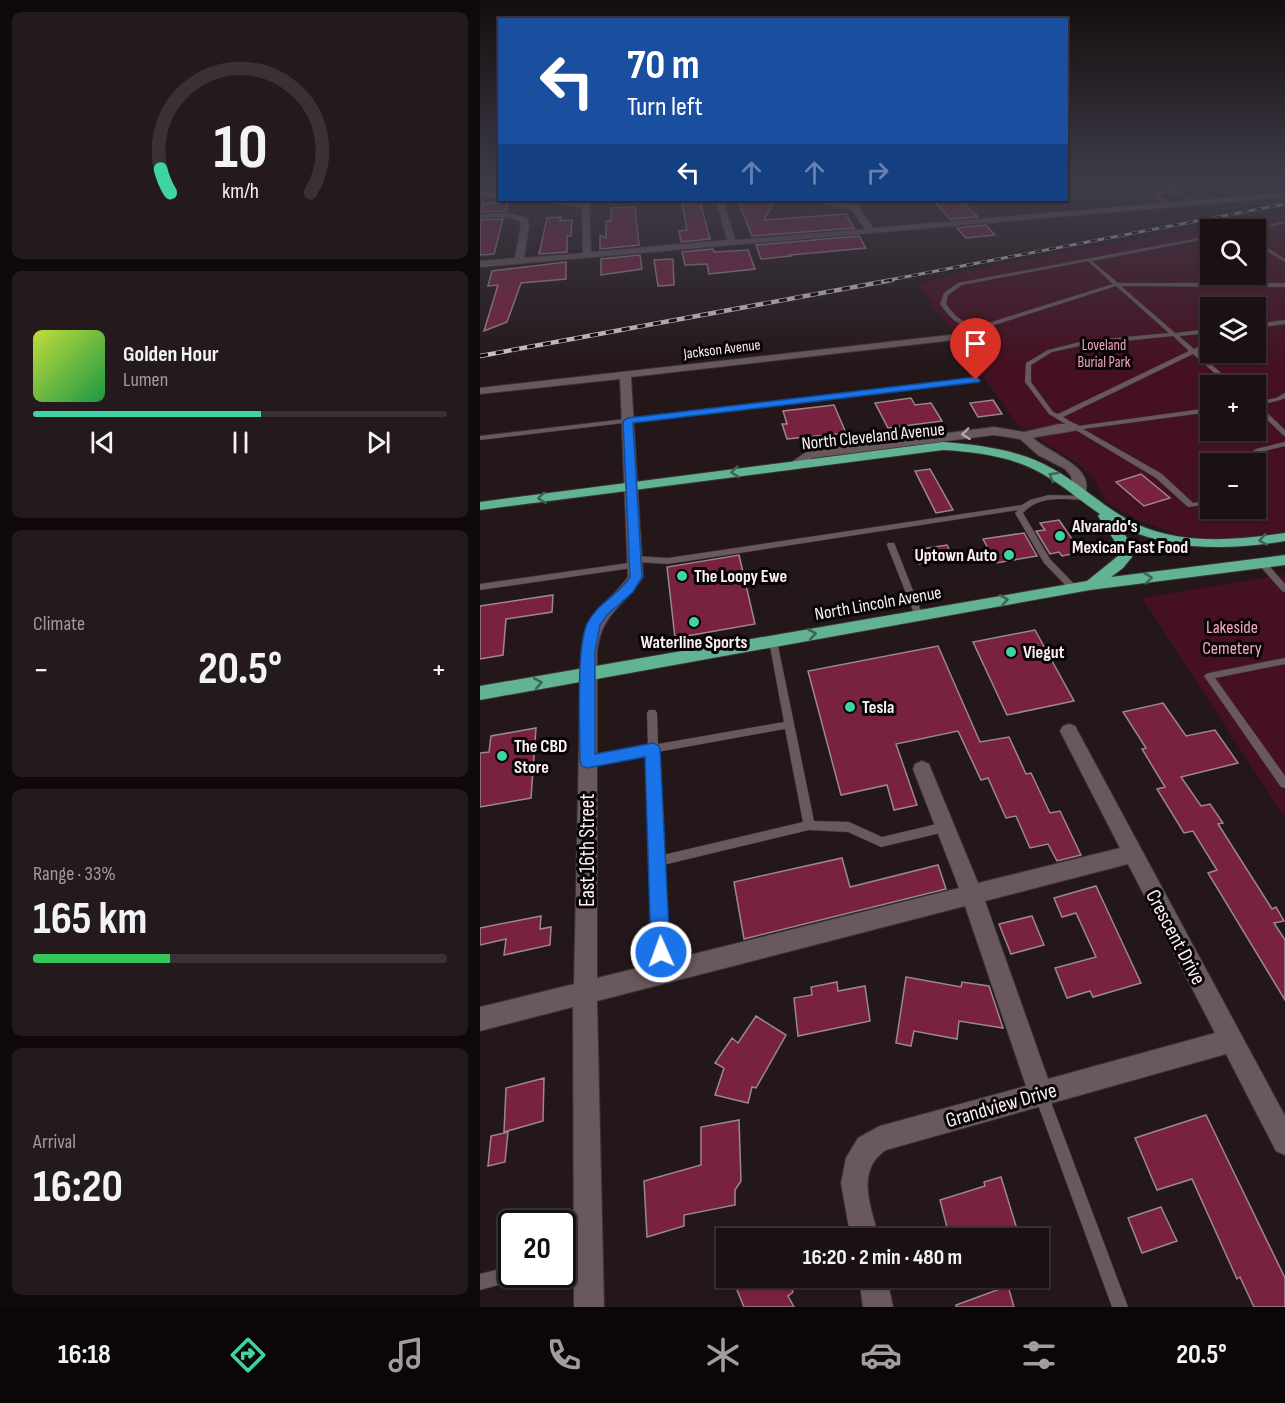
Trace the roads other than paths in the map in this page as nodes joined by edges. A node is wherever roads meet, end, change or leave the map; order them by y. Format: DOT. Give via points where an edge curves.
graph roads {
  1 [pos="522,245"];
  2 [pos="587,245"];
  3 [pos="696,245"];
  4 [pos="1168,245"];
  5 [pos="1266,249"];
  6 [pos="587,254"];
  7 [pos="519,260"];
  8 [pos="1089,260"];
  9 [pos="1285,261"];
  10 [pos="481,266"];
  11 [pos="1119,284"];
  12 [pos="1285,285"];
  13 [pos="1285,322"];
  14 [pos="1266,325"];
  15 [pos="1200,332"];
  16 [pos="1177,335"];
  17 [pos="967,336"];
  18 [pos="1200,349"];
  19 [pos="1196,352"];
  20 [pos="1221,375"];
  21 [pos="625,376"];
  22 [pos="976,380"];
  23 [pos="480,391"];
  24 [pos="1285,394"];
  25 [pos="1266,402"];
  26 [pos="1200,411"];
  27 [pos="1266,415"];
  28 [pos="1058,417"];
  29 [pos="628,421"];
  30 [pos="1076,428"];
  31 [pos="1285,434"];
  32 [pos="1024,436"];
  33 [pos="480,438"];
  34 [pos="1285,444"];
  35 [pos="1253,453"];
  36 [pos="793,465"];
  37 [pos="633,486"];
  38 [pos="1082,495"];
  39 [pos="1200,504"];
  40 [pos="480,506"];
  41 [pos="1023,507"];
  42 [pos="1100,510"];
  43 [pos="1285,537"];
  44 [pos="891,545"];
  45 [pos="1285,560"];
  46 [pos="636,562"];
  47 [pos="1262,563"];
  48 [pos="1090,585"];
  49 [pos="480,587"];
  50 [pos="1073,588"];
  51 [pos="1285,589"];
  52 [pos="919,616"];
  53 [pos="773,641"];
  54 [pos="1285,661"];
  55 [pos="588,674"];
  56 [pos="480,693"];
  57 [pos="652,713"];
  58 [pos="789,725"];
  59 [pos="1069,731"];
  60 [pos="653,749"];
  61 [pos="587,761"];
  62 [pos="922,769"];
  63 [pos="1285,784"];
  64 [pos="808,825"];
  65 [pos="945,827"];
  66 [pos="1133,854"];
  67 [pos="657,861"];
  68 [pos="972,895"];
  69 [pos="662,974"];
  70 [pos="585,994"];
  71 [pos="480,1019"];
  72 [pos="1231,1041"];
  73 [pos="1041,1094"];
  74 [pos="1285,1142"];
  75 [pos="863,1228"];
  76 [pos="589,1251"];
  77 [pos="576,1255"];
  78 [pos="498,1278"];
  79 [pos="480,1282"];
  80 [pos="875,1288"];
  81 [pos="589,1307"];
  82 [pos="878,1307"];
  83 [pos="1120,1307"];
  1 -- 7 [label="street"];
  2 -- 6 [label="street"];
  3 -- 6 [label="street"];
  4 -- 8 [label="lane"];
  5 -- 9 [label="lane"];
  6 -- 7 [label="street"];
  7 -- 10 [label="street"];
  8 -- 11 [label="lane"];
  8 -- 11 [label="lane" via="960,284 946,294 943,304 956,322 985,326"];
  11 -- 12 [label="lane"];
  11 -- 16 [label="lane"];
  13 -- 14 [label="lane"];
  15 -- 16 [label="lane"];
  16 -- 19 [label="lane"];
  16 -- 28 [label="lane" via="1084,343 1050,351 1028,364 1028,382"];
  17 -- 21 [label="street, Jackson Avenue"];
  18 -- 19 [label="lane"];
  19 -- 20 [label="lane"];
  19 -- 28 [label="lane"];
  21 -- 23 [label="street, Jackson Avenue"];
  21 -- 29 [label="street, East 16th Street"];
  22 -- 29 [label="lane"];
  24 -- 25 [label="lane"];
  26 -- 30 [label="lane"];
  27 -- 31 [label="lane"];
  28 -- 30 [label="lane"];
  29 -- 33 [label="lane"];
  29 -- 37 [label="street, East 16th Street"];
  30 -- 32 [label="street"];
  30 -- 39 [label="lane" via="1159,476 1191,505"];
  32 -- 36 [label="street, one-way" via="994,431 887,444 808,455"];
  32 -- 38 [label="street" via="1077,473"];
  34 -- 35 [label="lane"];
  36 -- 37 [label="highway, North Cleveland Avenue, one-way"];
  38 -- 36 [label="highway, North Cleveland Avenue, one-way" via="1033,465 986,450 958,447 921,448"];
  37 -- 40 [label="highway, North Cleveland Avenue, one-way"];
  37 -- 46 [label="street, East 16th Street"];
  38 -- 41 [label="lane" via="1038,499"];
  38 -- 42 [label="highway, North Cleveland Avenue"];
  41 -- 46 [label="lane" via="668,561"];
  41 -- 50 [label="lane" via="1019,513 1047,561"];
  43 -- 42 [label="highway, North Cleveland Avenue, one-way" via="1241,544 1177,541 1138,529"];
  42 -- 48 [label="highway" via="1119,535 1125,557"];
  44 -- 52 [label="lane"];
  45 -- 47 [label="highway, North Lincoln Avenue"];
  46 -- 49 [label="lane"];
  46 -- 55 [label="street, East 16th Street" via="636,577 629,589 593,624"];
  48 -- 47 [label="highway, North Lincoln Avenue, one-way"];
  47 -- 51 [label="lane"];
  48 -- 50 [label="highway, North Lincoln Avenue"];
  52 -- 50 [label="highway, North Lincoln Avenue, one-way"];
  53 -- 52 [label="highway, North Lincoln Avenue, one-way"];
  53 -- 55 [label="highway, North Lincoln Avenue"];
  53 -- 58 [label="lane"];
  54 -- 63 [label="lane" via="1209,676"];
  56 -- 55 [label="highway, North Lincoln Avenue, one-way"];
  55 -- 61 [label="street, East 16th Street"];
  57 -- 60 [label="lane"];
  58 -- 60 [label="lane"];
  58 -- 64 [label="lane"];
  59 -- 66 [label="street, Crescent Drive"];
  60 -- 61 [label="lane"];
  60 -- 67 [label="lane"];
  61 -- 70 [label="street, East 16th Street"];
  62 -- 65 [label="street"];
  64 -- 65 [label="lane" via="849,827 881,843"];
  64 -- 67 [label="lane"];
  65 -- 68 [label="street"];
  66 -- 68 [label="street"];
  66 -- 72 [label="street, Crescent Drive"];
  67 -- 69 [label="lane"];
  68 -- 69 [label="street"];
  68 -- 73 [label="street"];
  69 -- 70 [label="street"];
  70 -- 71 [label="street"];
  70 -- 76 [label="street, East 16th Street"];
  72 -- 73 [label="street, Grandview Drive"];
  72 -- 74 [label="street, Crescent Drive"];
  73 -- 75 [label="street, Grandview Drive" via="867,1145 856,1162 853,1180"];
  73 -- 83 [label="lane"];
  76 -- 77 [label="lane"];
  76 -- 81 [label="street, East 16th Street"];
  78 -- 79 [label="lane"];
  80 -- 82 [label="street"];
}
